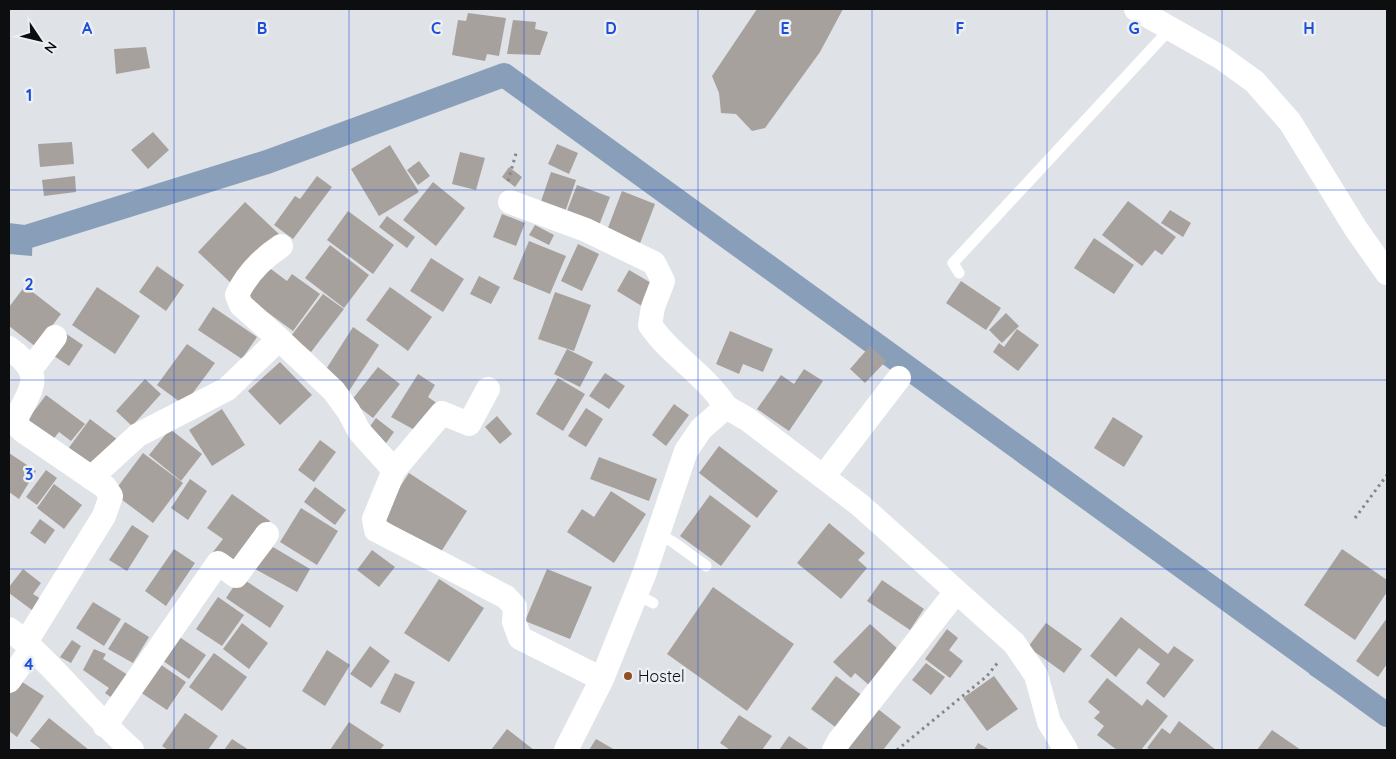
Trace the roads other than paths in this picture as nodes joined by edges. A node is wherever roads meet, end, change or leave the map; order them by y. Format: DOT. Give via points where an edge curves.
graph roads {
  1 [pos="1136,9"];
  2 [pos="1171,28"];
  3 [pos="510,202"];
  4 [pos="281,246"];
  5 [pos="1387,272"];
  6 [pos="959,273"];
  7 [pos="55,337"];
  8 [pos="279,339"];
  9 [pos="9,348"];
  10 [pos="30,370"];
  11 [pos="899,378"];
  12 [pos="488,389"];
  13 [pos="726,407"];
  14 [pos="394,470"];
  15 [pos="823,477"];
  16 [pos="91,478"];
  17 [pos="657,533"];
  18 [pos="267,534"];
  19 [pos="706,566"];
  20 [pos="956,592"];
  21 [pos="22,640"];
  22 [pos="602,680"];
  23 [pos="9,681"];
  24 [pos="105,726"];
  25 [pos="132,750"];
  26 [pos="566,750"];
  27 [pos="834,750"];
  28 [pos="1066,750"];
  1 -- 2 [label="street"];
  2 -- 5 [label="street" via="1222,58 1255,82 1274,102"];
  2 -- 6 [label="lane" via="953,263"];
  3 -- 13 [label="street" via="586,230 654,263 663,280 650,325 660,340 718,395"];
  4 -- 8 [label="street" via="268,254 242,283 237,294 241,305"];
  7 -- 10 [label="street"];
  8 -- 14 [label="street" via="334,391 359,431"];
  8 -- 16 [label="street" via="227,389 138,435"];
  9 -- 10 [label="street" via="23,358"];
  10 -- 16 [label="street" via="34,385 16,419 17,425"];
  11 -- 15 [label="street"];
  12 -- 14 [label="street" via="469,424 442,413"];
  13 -- 15 [label="street" via="747,419"];
  13 -- 17 [label="street" via="701,429 686,451"];
  14 -- 22 [label="street" via="374,519 376,530 506,597 515,606 514,622 520,638"];
  15 -- 20 [label="street"];
  16 -- 21 [label="street" via="111,496 108,508"];
  17 -- 19 [label="lane"];
  17 -- 22 [label="street" via="644,599"];
  18 -- 24 [label="street" via="236,576 218,563"];
  20 -- 27 [label="street"];
  20 -- 28 [label="street" via="1014,643 1036,675 1050,722"];
  21 -- 23 [label="street"];
  21 -- 24 [label="street"];
  22 -- 26 [label="street"];
  24 -- 25 [label="street"];
}
